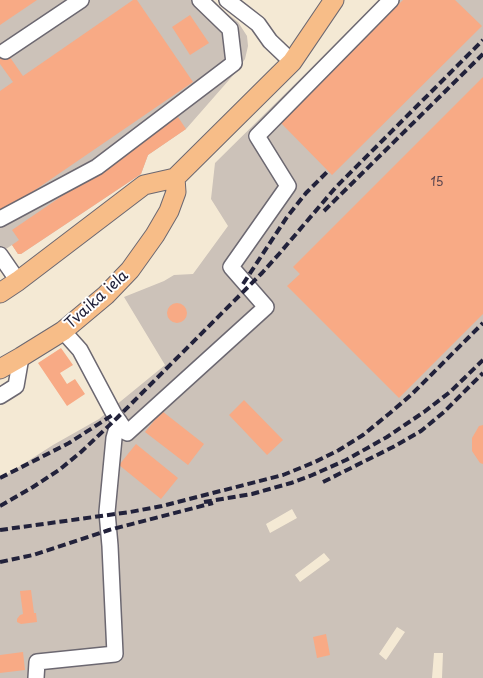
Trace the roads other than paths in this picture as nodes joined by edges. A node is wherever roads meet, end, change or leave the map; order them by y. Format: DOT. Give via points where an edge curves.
graph roads {
  1 [pos="81,0"];
  2 [pos="200,0"];
  3 [pos="227,0"];
  4 [pos="334,0"];
  5 [pos="391,0"];
  6 [pos="6,51"];
  7 [pos="292,62"];
  8 [pos="175,178"];
  9 [pos="0,219"];
  10 [pos="0,255"];
  11 [pos="18,281"];
  12 [pos="0,293"];
  13 [pos="63,330"];
  14 [pos="21,357"];
  15 [pos="0,369"];
  16 [pos="0,396"];
  17 [pos="119,421"];
  18 [pos="36,678"];
  1 -- 6 [label="street"];
  2 -- 9 [label="street" via="230,29 234,63 97,167"];
  3 -- 7 [label="street" via="258,24"];
  4 -- 7 [label="main road"];
  5 -- 17 [label="street" via="257,136 288,186 231,267 266,306 127,433"];
  7 -- 8 [label="main road"];
  8 -- 11 [label="main road" via="144,185"];
  8 -- 13 [label="main road, Tvaika iela" via="176,192 169,211 130,270 106,295"];
  10 -- 11 [label="street"];
  11 -- 12 [label="main road"];
  13 -- 14 [label="main road, Tvaika iela"];
  13 -- 17 [label="street" via="80,350"];
  14 -- 15 [label="main road, Tvaika iela"];
  14 -- 16 [label="street" via="16,386"];
  17 -- 18 [label="street" via="114,438 107,512 115,654 37,662"];
}
